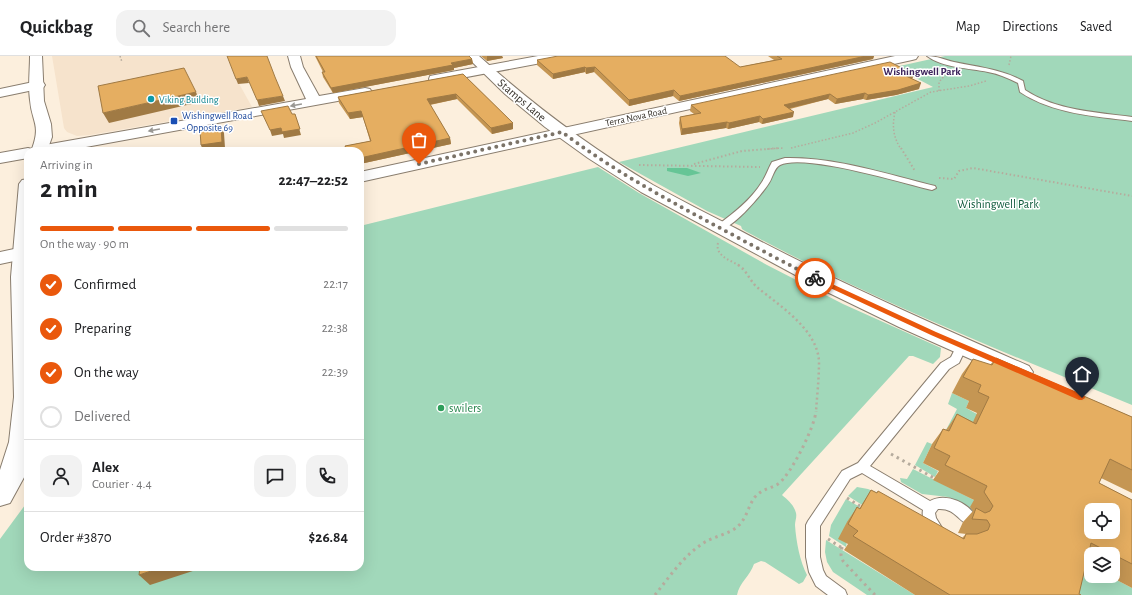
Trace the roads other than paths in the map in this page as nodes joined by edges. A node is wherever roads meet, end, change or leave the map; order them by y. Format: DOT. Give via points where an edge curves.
graph roads {
  1 [pos="36,56"];
  2 [pos="294,56"];
  3 [pos="472,56"];
  4 [pos="557,56"];
  5 [pos="912,56"];
  6 [pos="930,56"];
  7 [pos="486,70"];
  8 [pos="425,81"];
  9 [pos="38,85"];
  10 [pos="378,90"];
  11 [pos="0,94"];
  12 [pos="315,102"];
  13 [pos="1132,119"];
  14 [pos="562,132"];
  15 [pos="40,147"];
  16 [pos="61,147"];
  17 [pos="24,154"];
  18 [pos="0,158"];
  19 [pos="364,176"];
  20 [pos="932,188"];
  21 [pos="24,209"];
  22 [pos="719,234"];
  23 [pos="17,254"];
  24 [pos="962,346"];
  25 [pos="24,349"];
  26 [pos="1038,379"];
  27 [pos="24,415"];
  28 [pos="862,467"];
  29 [pos="0,494"];
  30 [pos="930,508"];
  31 [pos="971,520"];
  32 [pos="949,538"];
  33 [pos="840,595"];
  1 -- 9 [label="street"];
  2 -- 12 [label="street"];
  3 -- 7 [label="street, Stamps Lane"];
  4 -- 7 [label="street"];
  5 -- 14 [label="street, Terra Nova Road"];
  6 -- 13 [label="lane" via="947,63 1013,77 1021,82 1022,92 1036,101"];
  7 -- 8 [label="street"];
  7 -- 14 [label="street, Stamps Lane"];
  9 -- 11 [label="street"];
  9 -- 15 [label="street" via="37,101 44,124 44,137"];
  10 -- 12 [label="street"];
  12 -- 16 [label="street, one-way"];
  14 -- 19 [label="street, Terra Nova Road"];
  14 -- 22 [label="street, Stamps Lane"];
  17 -- 18 [label="street"];
  20 -- 22 [label="lane" via="852,168 802,159 787,159 776,162 764,184"];
  21 -- 23 [label="street"];
  22 -- 24 [label="street, Stamps Lane" via="762,251"];
  23 -- 25 [label="street" via="21,277"];
  24 -- 26 [label="street, Stamps Lane"];
  24 -- 28 [label="lane" via="955,360 946,366"];
  27 -- 29 [label="street" via="20,450 14,472"];
  28 -- 30 [label="lane"];
  28 -- 33 [label="lane" via="846,475 813,525 813,557 816,572 821,581"];
  30 -- 31 [label="lane" via="933,504 946,502 960,508"];
  30 -- 32 [label="lane" via="929,519 932,526"];
}
